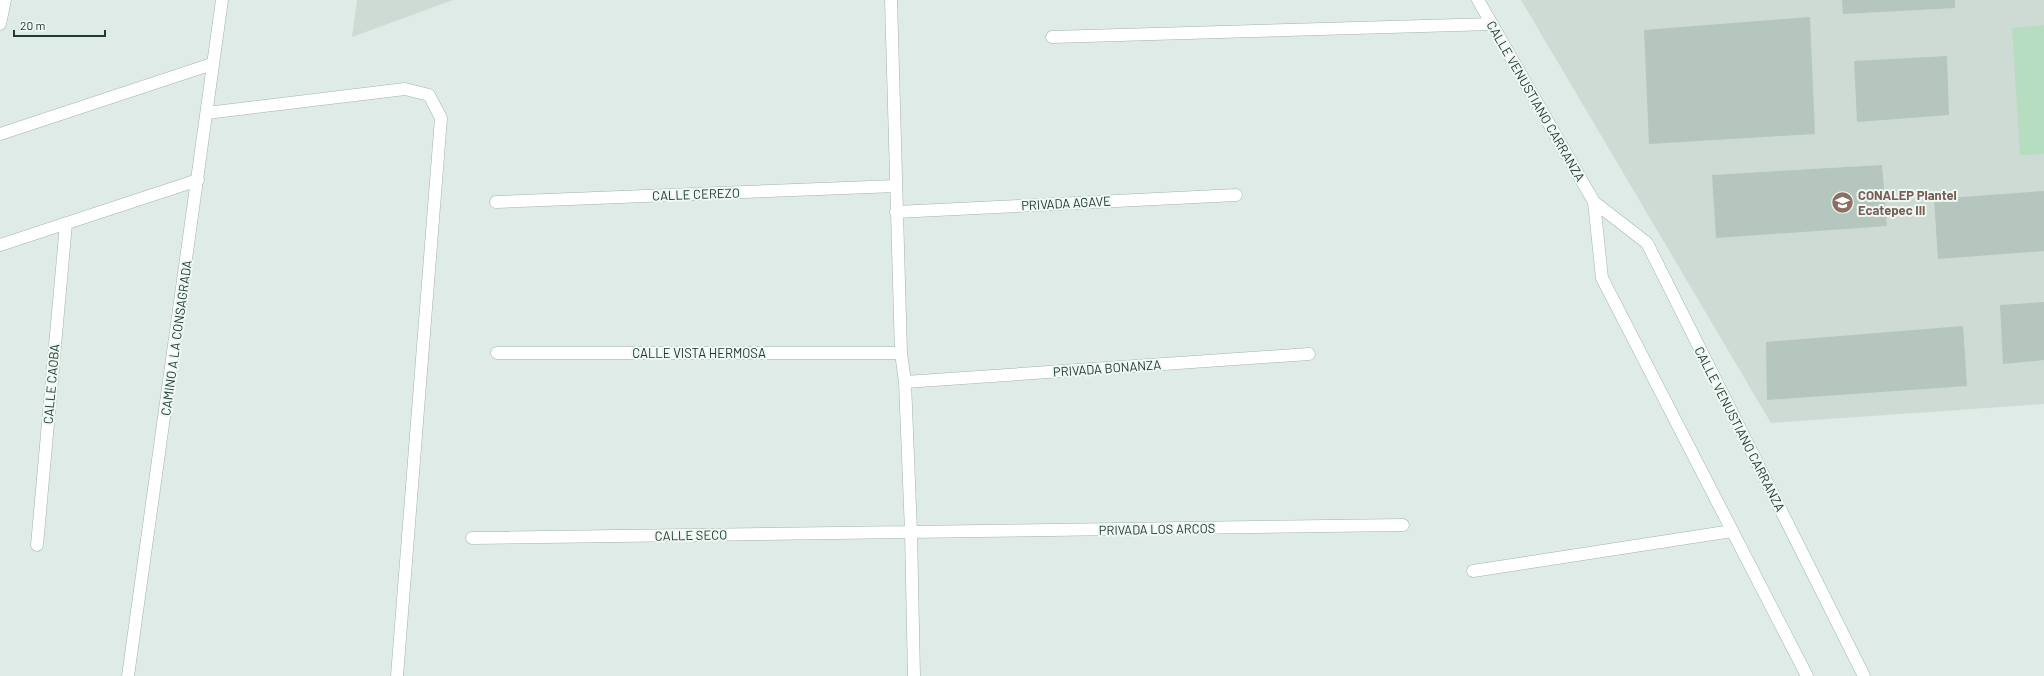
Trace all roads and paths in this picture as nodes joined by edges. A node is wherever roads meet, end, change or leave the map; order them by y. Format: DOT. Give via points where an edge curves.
graph roads {
  1 [pos="5,0"];
  2 [pos="222,0"];
  3 [pos="891,0"];
  4 [pos="1478,0"];
  5 [pos="0,24"];
  6 [pos="1492,24"];
  7 [pos="1052,36"];
  8 [pos="212,64"];
  9 [pos="206,113"];
  10 [pos="0,134"];
  11 [pos="198,180"];
  12 [pos="896,186"];
  13 [pos="1236,195"];
  14 [pos="496,202"];
  15 [pos="1594,202"];
  16 [pos="896,212"];
  17 [pos="66,224"];
  18 [pos="0,245"];
  19 [pos="901,352"];
  20 [pos="497,353"];
  21 [pos="1309,354"];
  22 [pos="905,382"];
  23 [pos="1403,525"];
  24 [pos="1732,531"];
  25 [pos="911,532"];
  26 [pos="472,538"];
  27 [pos="37,545"];
  28 [pos="1473,571"];
  29 [pos="128,676"];
  30 [pos="396,676"];
  31 [pos="914,676"];
  32 [pos="1807,676"];
  33 [pos="1864,676"];
  1 -- 5 [label="street"];
  2 -- 8 [label="street, CAMINO A LA CONSAGRADA"];
  3 -- 12 [label="street"];
  4 -- 6 [label="street, CALLE VENUSTIANO CARRANZA"];
  6 -- 7 [label="street"];
  6 -- 15 [label="street, CALLE VENUSTIANO CARRANZA"];
  8 -- 9 [label="street, CAMINO A LA CONSAGRADA"];
  8 -- 10 [label="street"];
  9 -- 11 [label="street, CAMINO A LA CONSAGRADA"];
  9 -- 30 [label="street" via="405,89 429,95 441,118"];
  11 -- 17 [label="street"];
  11 -- 29 [label="street, CAMINO A LA CONSAGRADA"];
  12 -- 14 [label="street, CALLE CEREZO"];
  12 -- 16 [label="street"];
  13 -- 16 [label="street, PRIVADA AGAVE"];
  15 -- 24 [label="street, CALLE VENUSTIANO CARRANZA" via="1602,278"];
  15 -- 33 [label="street, CALLE VENUSTIANO CARRANZA" via="1647,243"];
  16 -- 19 [label="street"];
  17 -- 18 [label="street"];
  17 -- 27 [label="street, CALLE CAOBA"];
  19 -- 20 [label="street, CALLE VISTA HERMOSA"];
  19 -- 22 [label="street"];
  21 -- 22 [label="street, PRIVADA BONANZA"];
  22 -- 25 [label="street"];
  23 -- 25 [label="street, PRIVADA LOS ARCOS"];
  24 -- 28 [label="street"];
  24 -- 32 [label="street, CALLE VENUSTIANO CARRANZA"];
  25 -- 26 [label="street, CALLE SECO"];
  25 -- 31 [label="street"];
}
